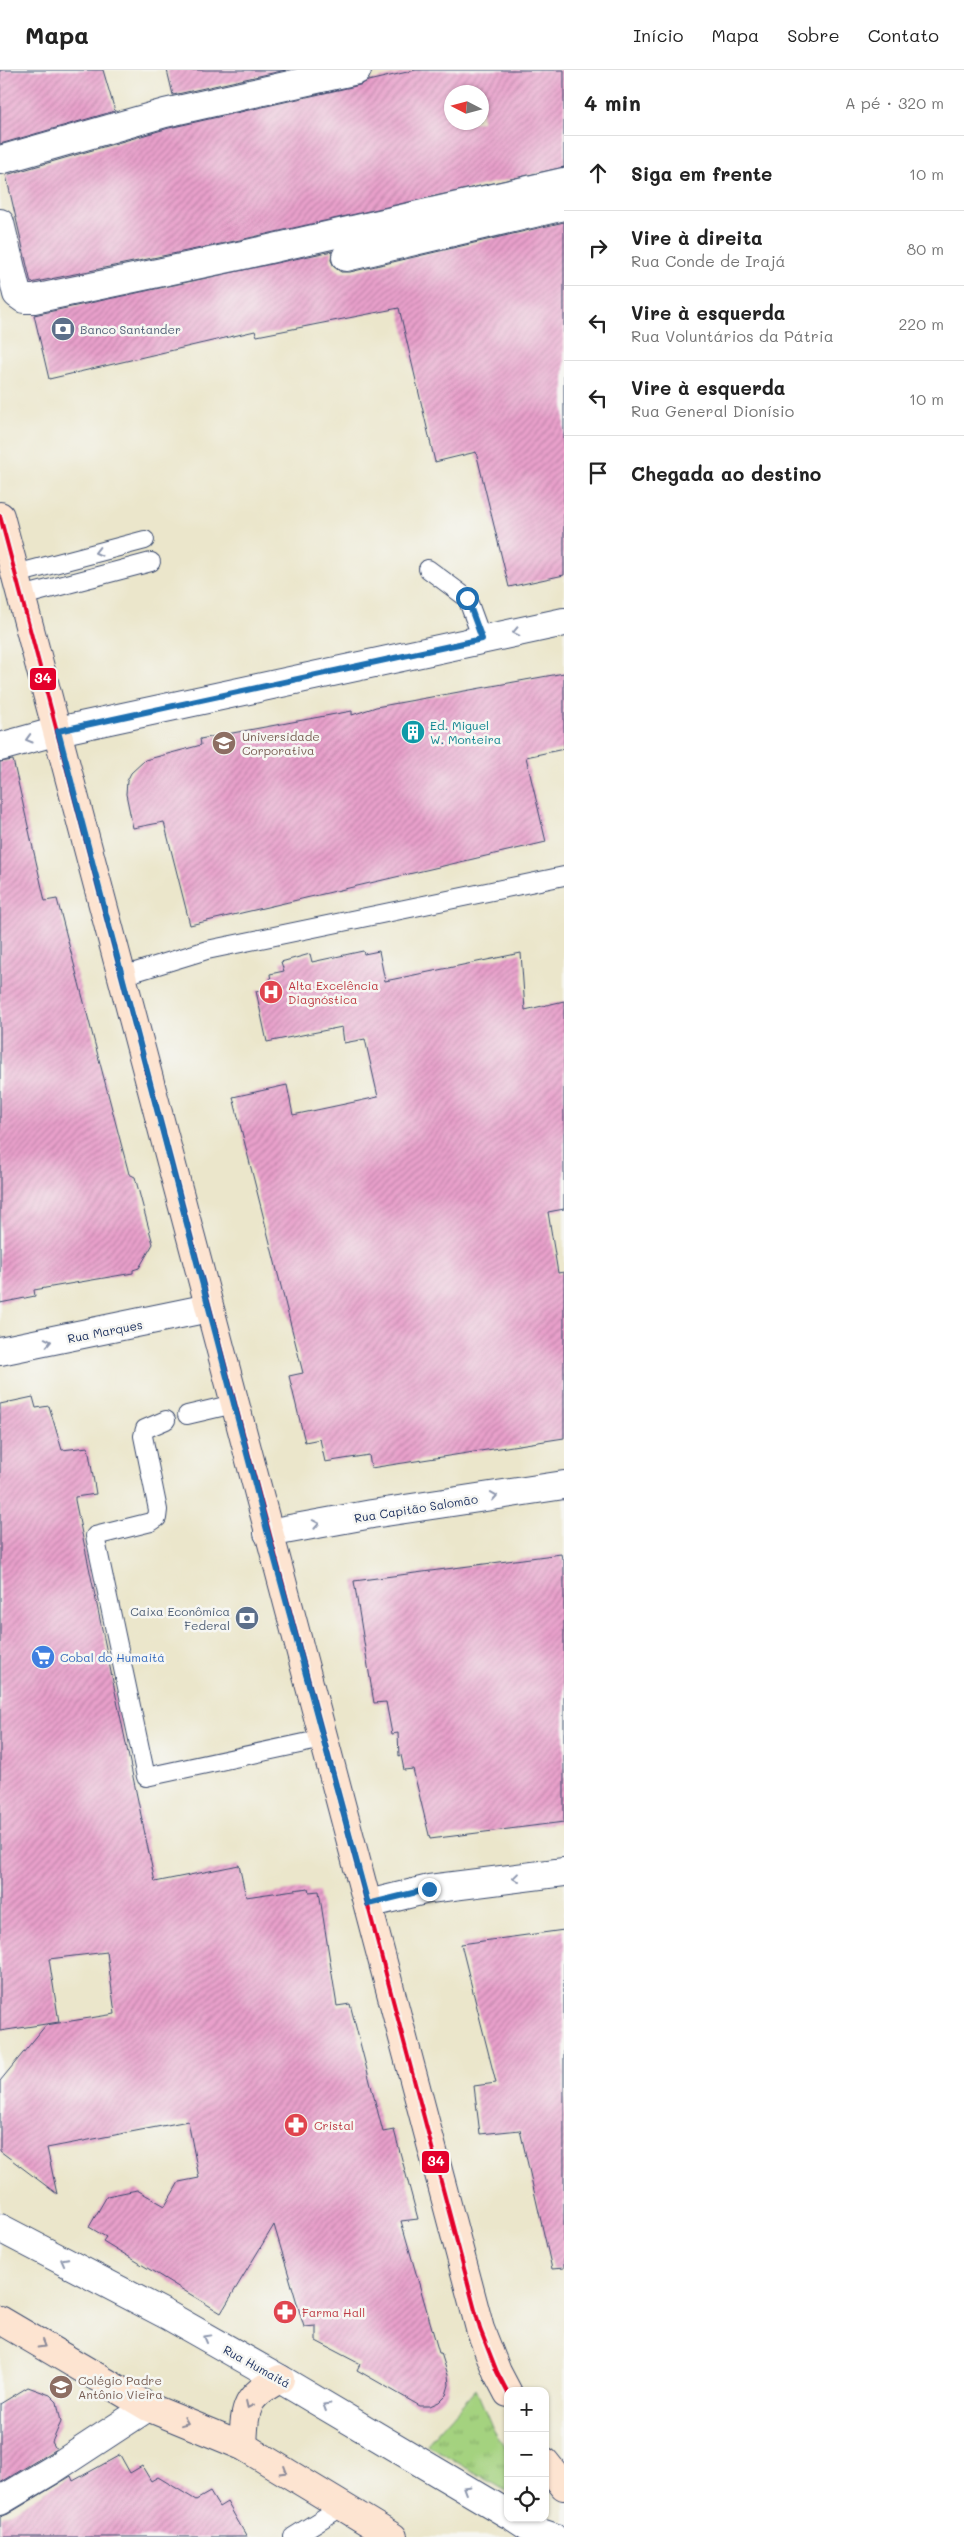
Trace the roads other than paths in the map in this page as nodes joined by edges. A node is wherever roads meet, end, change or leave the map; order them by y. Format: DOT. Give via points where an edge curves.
graph roads {
  1 [pos="356,70"];
  2 [pos="0,160"];
  3 [pos="564,182"];
  4 [pos="564,206"];
  5 [pos="0,223"];
  6 [pos="346,257"];
  7 [pos="0,516"];
  8 [pos="145,540"];
  9 [pos="151,562"];
  10 [pos="428,569"];
  11 [pos="19,585"];
  12 [pos="564,622"];
  13 [pos="482,639"];
  14 [pos="58,731"];
  15 [pos="0,748"];
  16 [pos="564,876"];
  17 [pos="122,976"];
  18 [pos="209,1308"];
  19 [pos="0,1351"];
  20 [pos="234,1404"];
  21 [pos="187,1415"];
  22 [pos="166,1420"];
  23 [pos="564,1485"];
  24 [pos="268,1534"];
  25 [pos="323,1739"];
  26 [pos="564,1872"];
  27 [pos="368,1904"];
  28 [pos="0,2228"];
  29 [pos="0,2320"];
  30 [pos="280,2378"];
  31 [pos="505,2387"];
  32 [pos="148,2407"];
  33 [pos="242,2446"];
  34 [pos="549,2467"];
  35 [pos="564,2486"];
  36 [pos="0,2501"];
  37 [pos="342,2506"];
  38 [pos="504,2512"];
  39 [pos="522,2522"];
  40 [pos="293,2537"];
  41 [pos="393,2537"];
  42 [pos="553,2537"];
  1 -- 2 [label="street" via="166,113"];
  3 -- 5 [label="street" via="252,253 24,300 18,294"];
  4 -- 6 [label="street"];
  7 -- 11 [label="main road"];
  8 -- 11 [label="lane, one-way"];
  9 -- 11 [label="lane"];
  10 -- 13 [label="lane" via="467,598"];
  11 -- 14 [label="main road"];
  12 -- 13 [label="street, one-way"];
  13 -- 14 [label="street"];
  14 -- 15 [label="street, one-way"];
  14 -- 17 [label="main road"];
  16 -- 17 [label="lane" via="207,950"];
  17 -- 18 [label="main road"];
  19 -- 18 [label="street, Rua Marques, one-way"];
  18 -- 20 [label="main road"];
  20 -- 21 [label="lane"];
  20 -- 24 [label="main road"];
  22 -- 25 [label="lane" via="145,1429 143,1436 157,1518 95,1536 146,1777"];
  24 -- 23 [label="street, Rua Capitão Salomão, one-way" via="372,1514"];
  24 -- 25 [label="main road"];
  25 -- 27 [label="main road"];
  26 -- 27 [label="street, one-way" via="429,1889"];
  27 -- 31 [label="main road" via="480,2329"];
  30 -- 28 [label="street, Rua Humaitá, one-way"];
  29 -- 32 [label="main road, one-way"];
  30 -- 33 [label="main road, one-way" via="261,2388 248,2402"];
  38 -- 30 [label="street, Rua Humaitá, one-way"];
  32 -- 33 [label="main road, one-way"];
  32 -- 36 [label="street"];
  33 -- 37 [label="main road, one-way"];
  34 -- 35 [label="main road"];
  37 -- 40 [label="lane"];
  37 -- 41 [label="main road"];
  39 -- 42 [label="street"];
}
